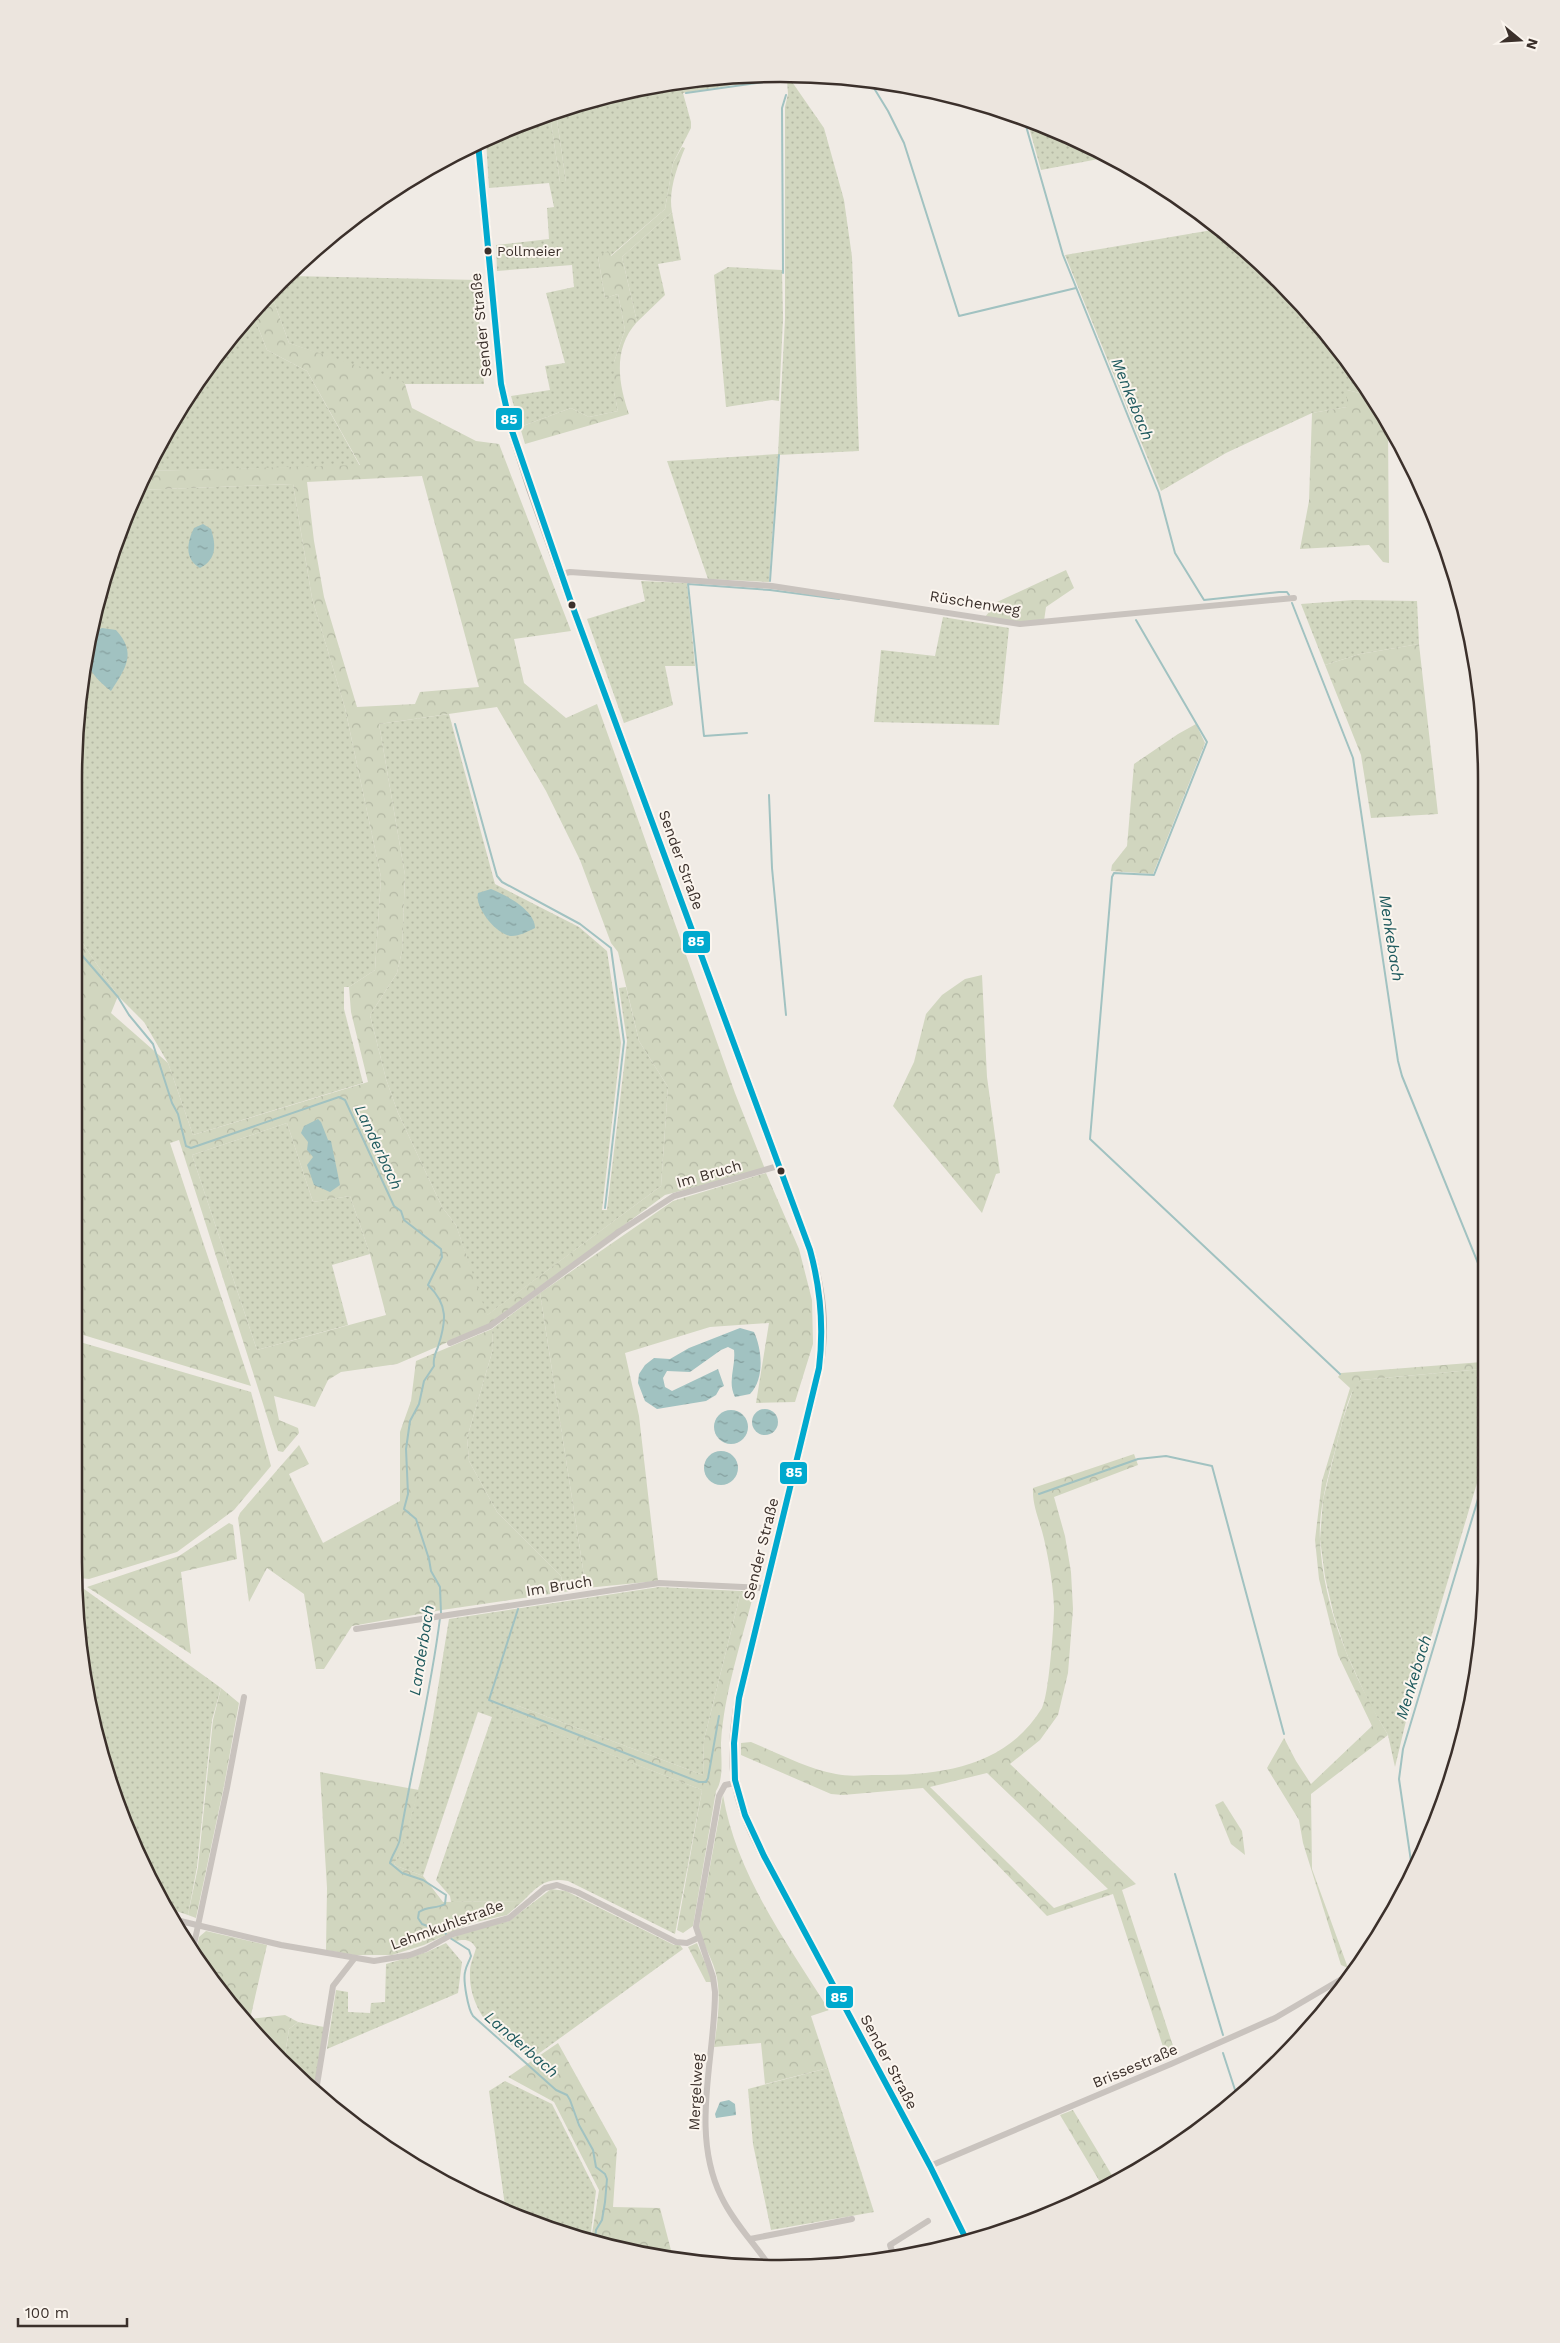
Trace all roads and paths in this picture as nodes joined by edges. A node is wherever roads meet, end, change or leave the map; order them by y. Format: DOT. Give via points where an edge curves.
graph roads {
  1 [pos="479,151"];
  2 [pos="562,574"];
  3 [pos="1294,598"];
  4 [pos="778,1166"];
  5 [pos="450,1343"];
  6 [pos="766,1588"];
  7 [pos="356,1629"];
  8 [pos="244,1697"];
  9 [pos="735,1783"];
  10 [pos="182,1922"];
  11 [pos="198,1927"];
  12 [pos="698,1938"];
  13 [pos="195,1942"];
  14 [pos="354,1960"];
  15 [pos="1338,1981"];
  16 [pos="317,2084"];
  17 [pos="930,2166"];
  18 [pos="852,2219"];
  19 [pos="928,2221"];
  20 [pos="964,2236"];
  21 [pos="750,2239"];
  22 [pos="892,2251"];
  23 [pos="765,2260"];
  1 -- 2 [label="main road, Sender Straße" via="501,384 511,428"];
  2 -- 3 [label="street, Rüschenweg" via="772,586 1020,624"];
  2 -- 4 [label="main road, Sender Straße"];
  4 -- 5 [label="street, Im Bruch" via="674,1196 620,1231 490,1326"];
  4 -- 6 [label="main road, Sender Straße" via="817,1274 824,1323 819,1368"];
  6 -- 7 [label="street, Im Bruch" via="659,1583"];
  6 -- 9 [label="main road, Sender Straße" via="739,1698 732,1759"];
  8 -- 11 [label="street"];
  9 -- 12 [label="street" via="725,1785 719,1796 696,1927"];
  9 -- 17 [label="main road, Sender Straße" via="743,1812 764,1856"];
  10 -- 11 [label="street, Lehmkuhlstraße"];
  11 -- 13 [label="street"];
  11 -- 14 [label="street, Lehmkuhlstraße"];
  12 -- 14 [label="street, Lehmkuhlstraße" via="686,1943 676,1942 557,1885 545,1888 509,1918 453,1934 426,1949 401,1957"];
  12 -- 21 [label="street, Mergelweg" via="713,1977 715,1992 705,2124 709,2163 720,2195"];
  14 -- 16 [label="street" via="333,1986"];
  15 -- 17 [label="street, Brissestraße" via="1275,2018"];
  17 -- 20 [label="main road, Sender Straße"];
  18 -- 21 [label="street"];
  19 -- 22 [label="street" via="890,2245"];
  21 -- 23 [label="street, Mergelweg"];
}
